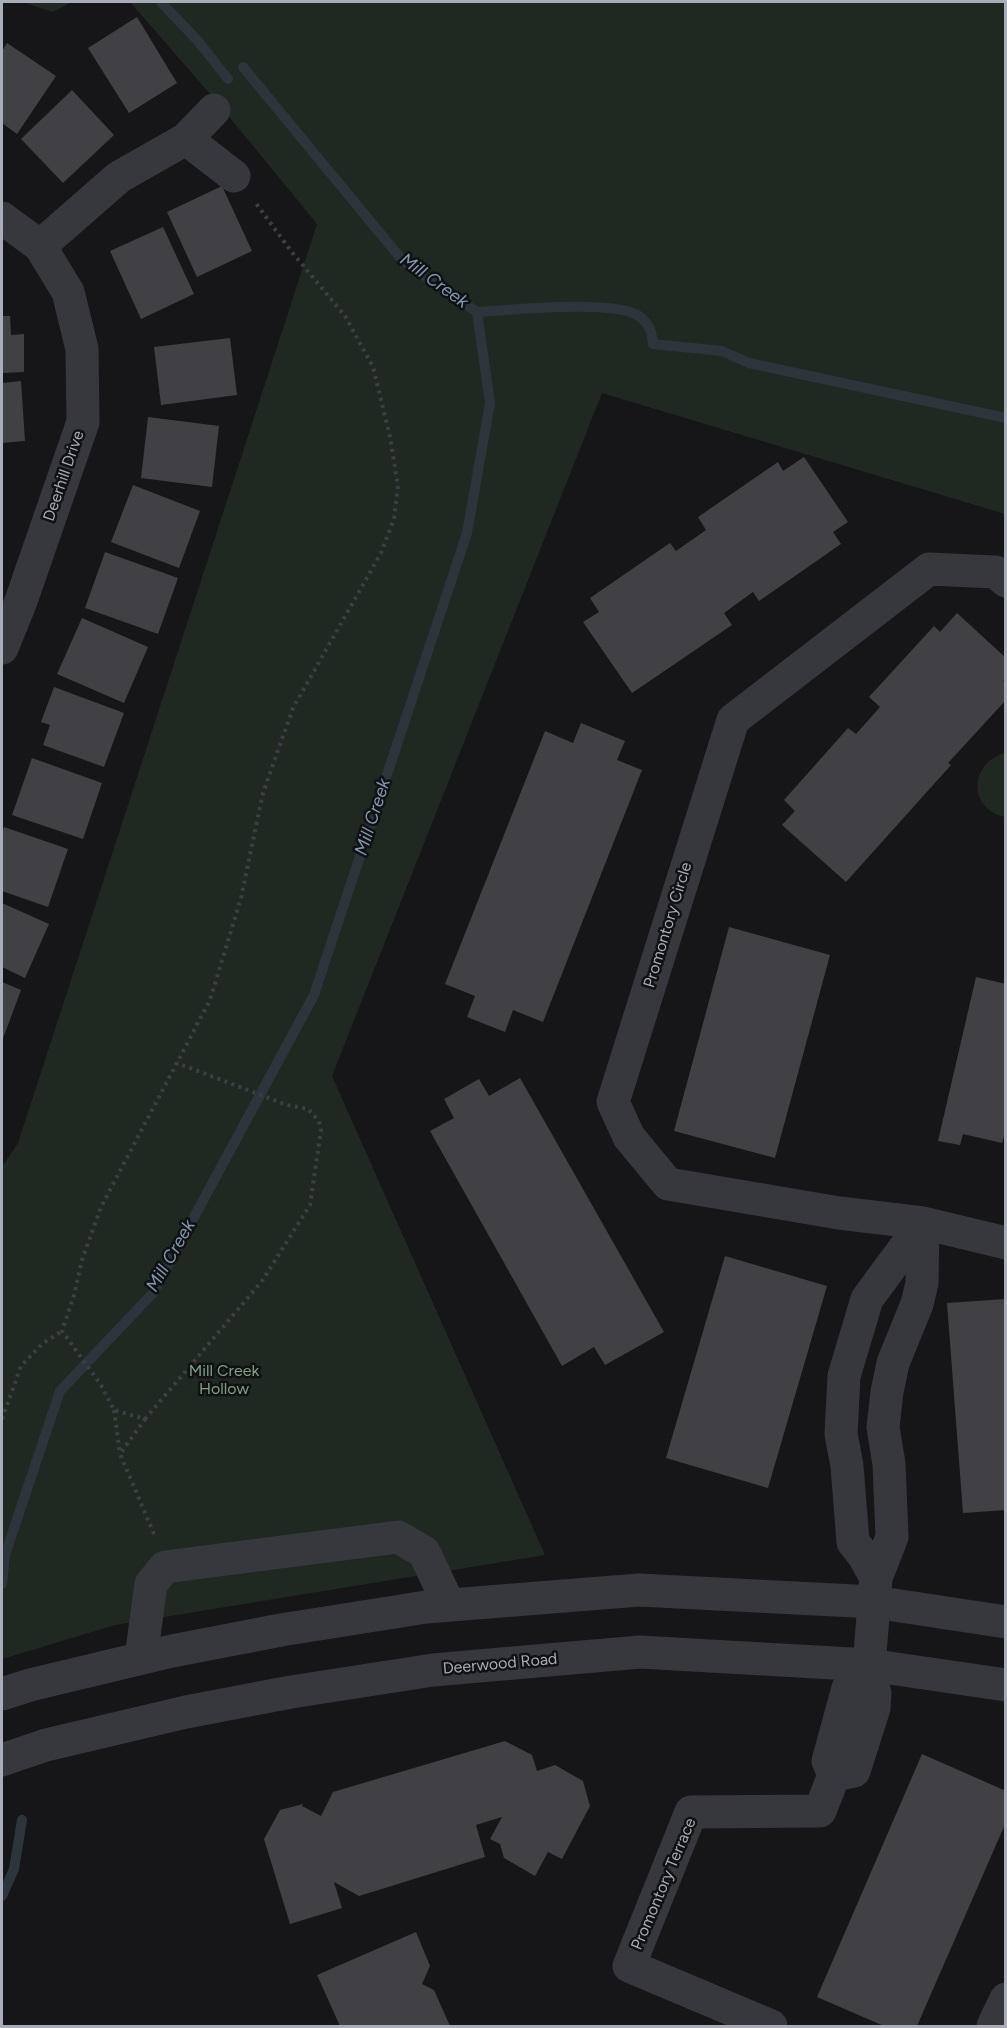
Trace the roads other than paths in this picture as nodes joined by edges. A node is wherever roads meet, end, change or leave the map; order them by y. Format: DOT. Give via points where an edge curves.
graph roads {
  1 [pos="214,110"];
  2 [pos="186,139"];
  3 [pos="234,176"];
  4 [pos="2,218"];
  5 [pos="40,246"];
  6 [pos="1005,580"];
  7 [pos="2,648"];
  8 [pos="923,1223"];
  9 [pos="1005,1244"];
  10 [pos="875,1590"];
  11 [pos="449,1605"];
  12 [pos="1005,1622"];
  13 [pos="141,1658"];
  14 [pos="869,1672"];
  15 [pos="1005,1685"];
  16 [pos="2,1694"];
  17 [pos="2,1760"];
  18 [pos="1005,1999"];
  19 [pos="771,2026"];
  20 [pos="993,2026"];
  1 -- 2 [label="street"];
  2 -- 3 [label="street"];
  2 -- 5 [label="street" via="119,177"];
  4 -- 5 [label="street, Deerhill Drive"];
  5 -- 7 [label="street, Deerhill Drive" via="68,292 82,349 83,422"];
  6 -- 8 [label="street, Promontory Circle" via="995,572 929,569 733,720 613,1102 629,1137 668,1184 839,1214"];
  8 -- 9 [label="street, Promontory Circle"];
  8 -- 10 [label="street" via="922,1283 893,1363 887,1392 883,1427 892,1537"];
  8 -- 10 [label="street" via="867,1299 844,1376 841,1434 853,1542 864,1556"];
  10 -- 11 [label="street" via="639,1590"];
  10 -- 12 [label="street"];
  10 -- 14 [label="street"];
  11 -- 13 [label="street" via="281,1630"];
  11 -- 13 [label="street" via="424,1552 398,1537 165,1567 151,1584"];
  13 -- 16 [label="street"];
  14 -- 15 [label="street, Deerwood Road"];
  14 -- 17 [label="street, Deerwood Road" via="640,1652 433,1670 186,1712 46,1745"];
  14 -- 19 [label="street, Promontory Terrace" via="848,1688 828,1761 834,1775 820,1811 691,1812 629,1966"];
  18 -- 20 [label="street"];
}
